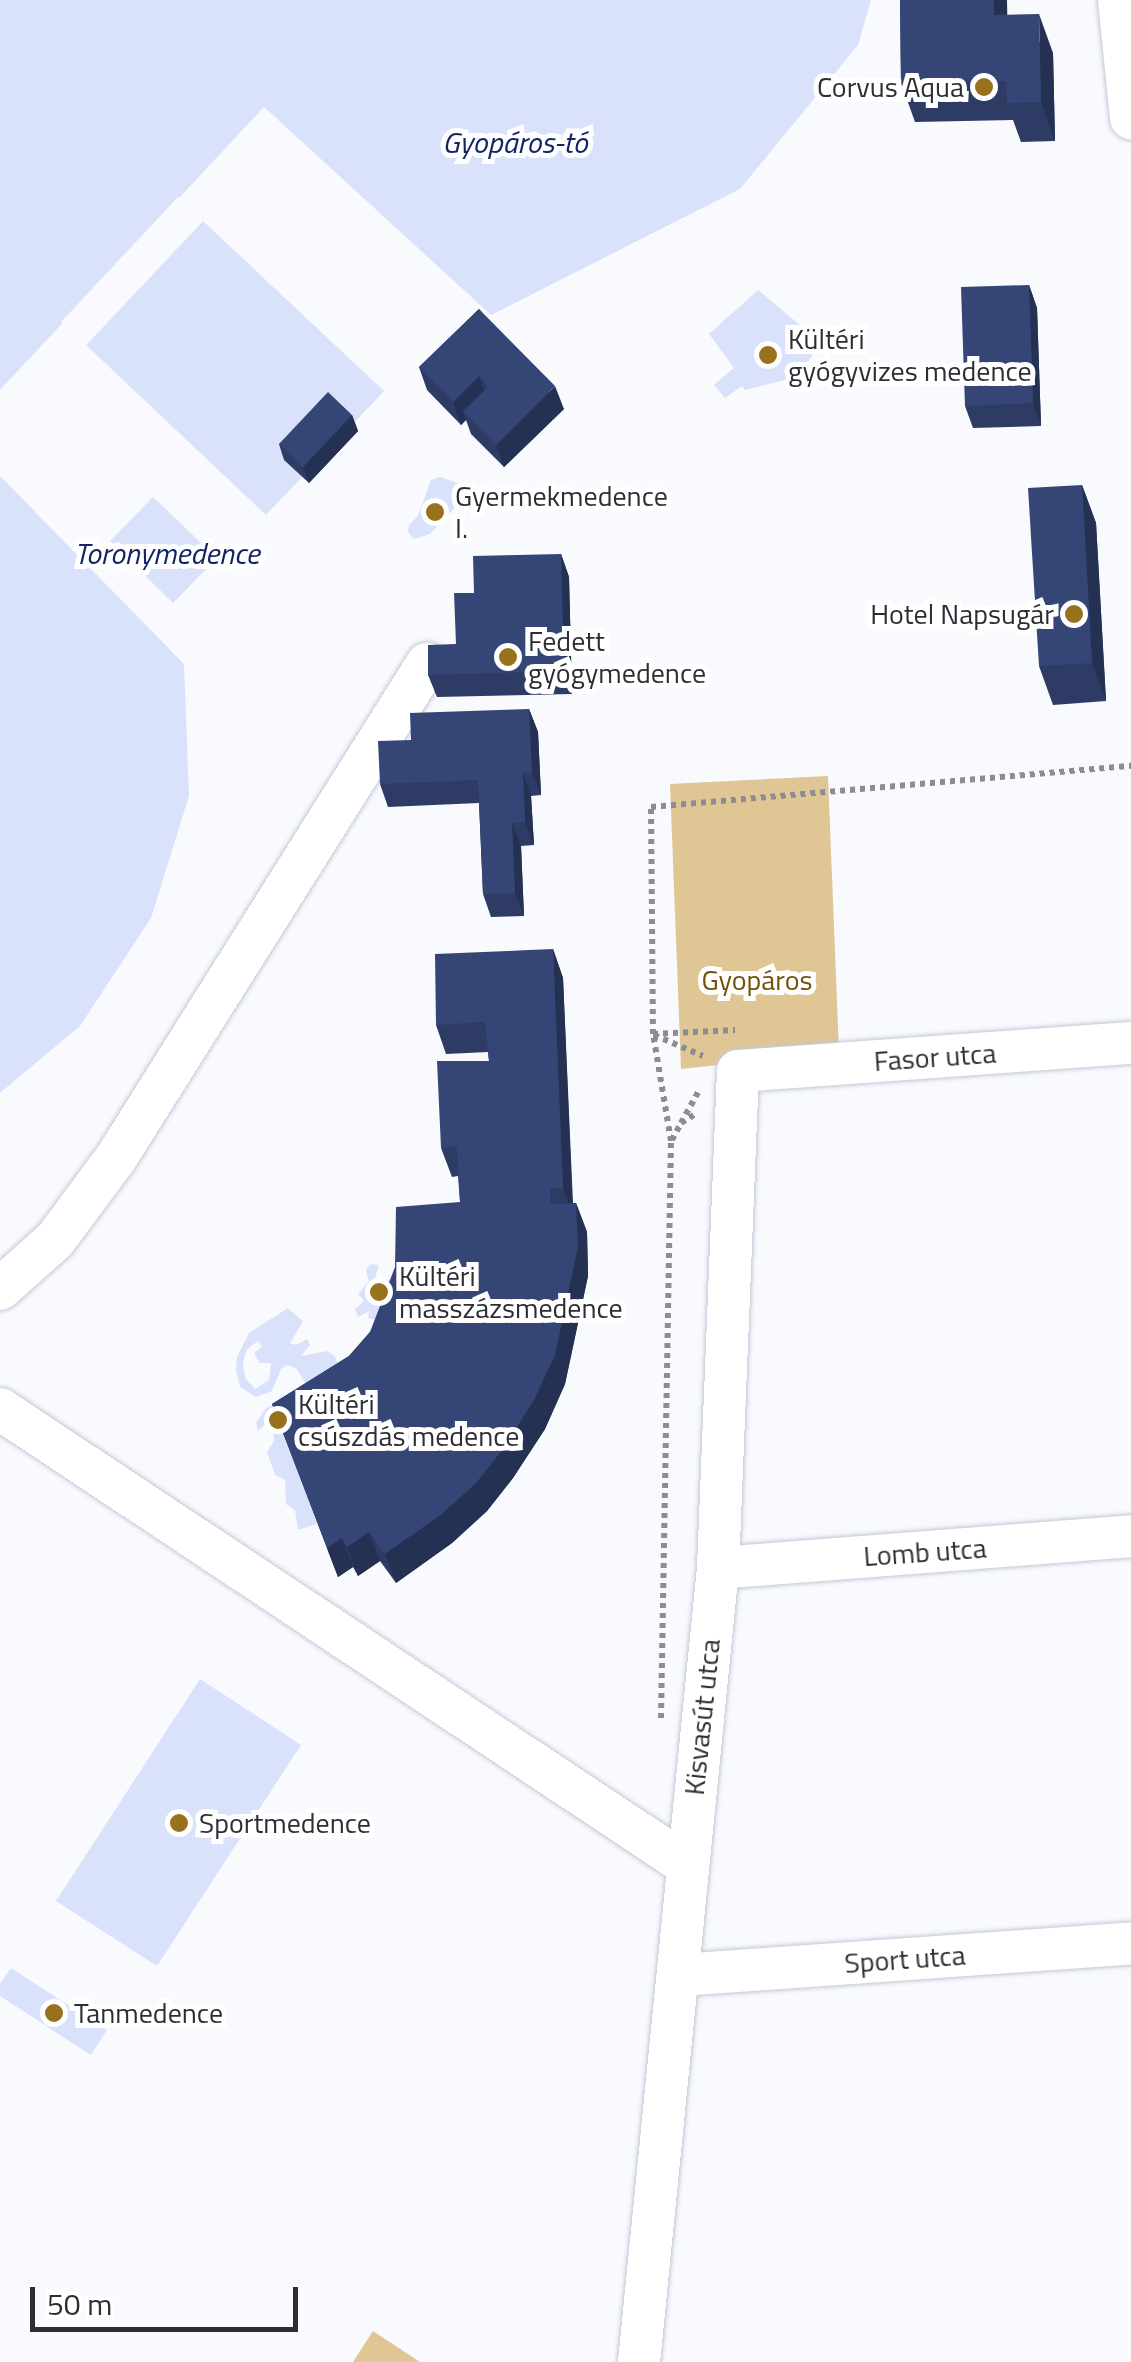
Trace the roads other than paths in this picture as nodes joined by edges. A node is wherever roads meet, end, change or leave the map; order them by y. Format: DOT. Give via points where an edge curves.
graph roads {
  1 [pos="1119,0"];
  2 [pos="1131,118"];
  3 [pos="427,664"];
  4 [pos="1131,1042"];
  5 [pos="738,1071"];
  6 [pos="0,1289"];
  7 [pos="0,1408"];
  8 [pos="1131,1536"];
  9 [pos="718,1568"];
  10 [pos="686,1865"];
  11 [pos="1131,1943"];
  12 [pos="679,1975"];
  13 [pos="639,2362"];
  1 -- 2 [label="street"];
  3 -- 6 [label="street" via="116,1158 54,1240"];
  4 -- 5 [label="street, Fasor utca"];
  5 -- 9 [label="street, Kisvasút utca"];
  7 -- 10 [label="street"];
  8 -- 9 [label="street, Lomb utca"];
  9 -- 10 [label="street, Kisvasút utca"];
  10 -- 12 [label="street, Kisvasút utca"];
  11 -- 12 [label="street, Sport utca"];
  12 -- 13 [label="street, Kisvasút utca"];
}
